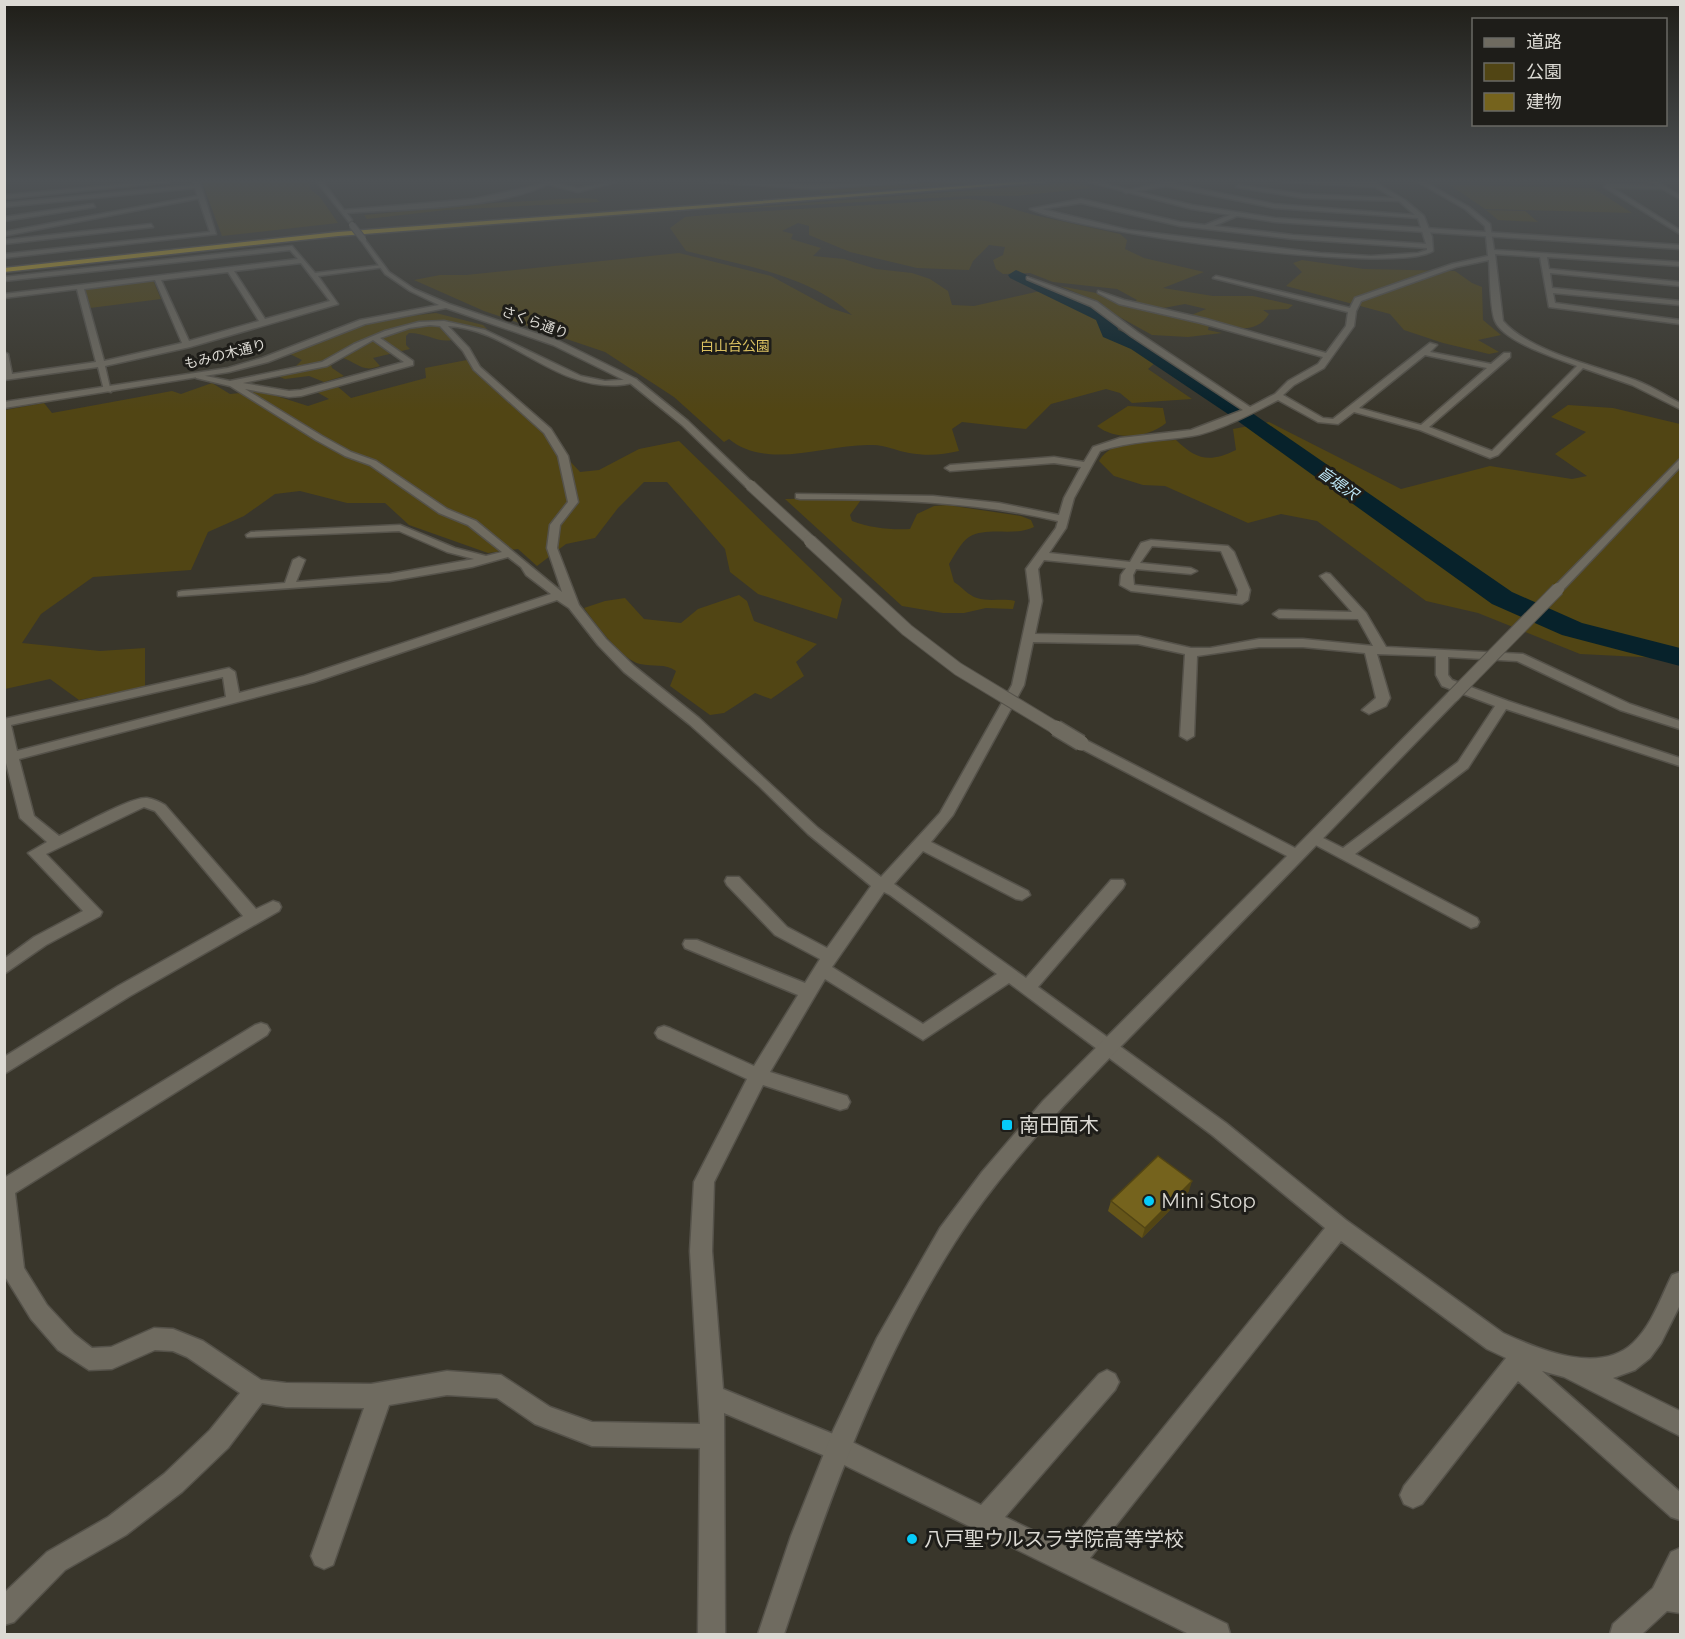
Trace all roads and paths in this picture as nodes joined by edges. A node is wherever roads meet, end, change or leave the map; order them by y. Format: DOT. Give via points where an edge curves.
graph roads {
  1 [pos="92,258"];
  2 [pos="97,258"];
  3 [pos="184,258"];
  4 [pos="299,258"];
  5 [pos="376,258"];
  6 [pos="1477,258"];
  7 [pos="1492,258"];
  8 [pos="1543,258"];
  9 [pos="1594,258"];
  10 [pos="1643,258"];
  11 [pos="301,261"];
  12 [pos="1646,262"];
  13 [pos="1680,264"];
  14 [pos="117,265"];
  15 [pos="382,267"];
  16 [pos="4,268"];
  17 [pos="230,270"];
  18 [pos="1545,271"];
  19 [pos="312,275"];
  20 [pos="157,278"];
  21 [pos="1029,278"];
  22 [pos="1216,278"];
  23 [pos="4,279"];
  24 [pos="118,282"];
  25 [pos="1680,284"];
  26 [pos="80,287"];
  27 [pos="1550,290"];
  28 [pos="1100,292"];
  29 [pos="4,296"];
  30 [pos="1680,303"];
  31 [pos="446,306"];
  32 [pos="1352,311"];
  33 [pos="1680,322"];
  34 [pos="264,323"];
  35 [pos="444,323"];
  36 [pos="375,338"];
  37 [pos="187,345"];
  38 [pos="1433,345"];
  39 [pos="1425,353"];
  40 [pos="4,354"];
  41 [pos="1507,355"];
  42 [pos="1327,356"];
  43 [pos="101,364"];
  44 [pos="1582,364"];
  45 [pos="1492,367"];
  46 [pos="200,376"];
  47 [pos="6,378"];
  48 [pos="633,381"];
  49 [pos="230,384"];
  50 [pos="108,390"];
  51 [pos="1278,396"];
  52 [pos="4,405"];
  53 [pos="1680,406"];
  54 [pos="1354,409"];
  55 [pos="1250,411"];
  56 [pos="1423,428"];
  57 [pos="1680,462"];
  58 [pos="1085,465"];
  59 [pos="950,468"];
  60 [pos="800,496"];
  61 [pos="1064,519"];
  62 [pos="251,536"];
  63 [pos="1041,556"];
  64 [pos="499,557"];
  65 [pos="299,560"];
  66 [pos="1133,563"];
  67 [pos="1191,571"];
  68 [pos="1326,576"];
  69 [pos="290,584"];
  70 [pos="182,594"];
  71 [pos="567,600"];
  72 [pos="1279,614"];
  73 [pos="1362,616"];
  74 [pos="1028,638"];
  75 [pos="1376,651"];
  76 [pos="1191,652"];
  77 [pos="1442,653"];
  78 [pos="232,698"];
  79 [pos="1503,704"];
  80 [pos="1369,710"];
  81 [pos="4,724"];
  82 [pos="1680,724"];
  83 [pos="1187,736"];
  84 [pos="14,756"];
  85 [pos="1680,762"];
  86 [pos="1315,839"];
  87 [pos="57,842"];
  88 [pos="922,844"];
  89 [pos="1345,854"];
  90 [pos="1297,855"];
  91 [pos="733,882"];
  92 [pos="883,884"];
  93 [pos="1117,884"];
  94 [pos="1022,894"];
  95 [pos="273,907"];
  96 [pos="253,917"];
  97 [pos="1471,922"];
  98 [pos="691,944"];
  99 [pos="826,963"];
  100 [pos="4,968"];
  101 [pos="1009,975"];
  102 [pos="1027,988"];
  103 [pos="808,992"];
  104 [pos="261,1030"];
  105 [pos="664,1034"];
  106 [pos="1110,1048"];
  107 [pos="4,1067"];
  108 [pos="758,1076"];
  109 [pos="840,1102"];
  110 [pos="5,1188"];
  111 [pos="1339,1227"];
  112 [pos="1680,1282"];
  113 [pos="1518,1359"];
  114 [pos="1569,1368"];
  115 [pos="1107,1382"];
  116 [pos="257,1391"];
  117 [pos="381,1394"];
  118 [pos="712,1396"];
  119 [pos="1680,1424"];
  120 [pos="712,1436"];
  121 [pos="838,1449"];
  122 [pos="1413,1496"];
  123 [pos="1680,1508"];
  124 [pos="984,1521"];
  125 [pos="324,1556"];
  126 [pos="1680,1562"];
  127 [pos="1070,1563"];
  128 [pos="1671,1599"];
  129 [pos="4,1612"];
  130 [pos="711,1635"];
  131 [pos="771,1635"];
  132 [pos="1217,1635"];
  133 [pos="1623,1635"];
  1 -- 16 [label="highway"];
  2 -- 16 [label="highway"];
  3 -- 14 [label="street"];
  4 -- 11 [label="street"];
  5 -- 15 [label="street, さくら通り, bridge"];
  6 -- 32 [label="street" via="1364,297"];
  7 -- 44 [label="street" via="1502,328 1529,344"];
  8 -- 18 [label="street"];
  9 -- 12 [label="street"];
  10 -- 12 [label="street"];
  11 -- 17 [label="street"];
  11 -- 19 [label="street"];
  12 -- 13 [label="street"];
  14 -- 23 [label="street"];
  14 -- 24 [label="street"];
  15 -- 19 [label="street"];
  15 -- 31 [label="street, さくら通り" via="396,281"];
  17 -- 20 [label="street"];
  17 -- 34 [label="street"];
  18 -- 25 [label="street"];
  18 -- 27 [label="street"];
  19 -- 34 [label="street" via="335,302"];
  20 -- 24 [label="street"];
  20 -- 37 [label="street"];
  21 -- 55 [label="street" via="1094,304"];
  22 -- 32 [label="street"];
  24 -- 26 [label="street"];
  26 -- 29 [label="street"];
  26 -- 43 [label="street"];
  27 -- 30 [label="street"];
  27 -- 33 [label="street" via="1552,304"];
  28 -- 42 [label="street" via="1117,300"];
  31 -- 46 [label="street, もみの木通り" via="363,322 265,360"];
  31 -- 48 [label="street, さくら通り" via="556,343"];
  32 -- 42 [label="street" via="1350,326"];
  34 -- 37 [label="street"];
  35 -- 36 [label="street" via="410,327"];
  35 -- 48 [label="street" via="495,336 546,365 593,384"];
  35 -- 71 [label="street" via="477,368 548,431 563,456 573,502 555,525 552,548"];
  36 -- 49 [label="street" via="324,364"];
  36 -- 49 [label="street" via="410,363 301,393"];
  37 -- 43 [label="street"];
  38 -- 39 [label="street"];
  39 -- 45 [label="street"];
  39 -- 54 [label="street"];
  40 -- 47 [label="street"];
  41 -- 45 [label="street"];
  42 -- 51 [label="street" via="1321,366 1291,383"];
  43 -- 47 [label="street"];
  43 -- 50 [label="street"];
  44 -- 53 [label="street" via="1647,388"];
  44 -- 56 [label="street" via="1495,453 1485,454"];
  45 -- 56 [label="street"];
  46 -- 49 [label="street"];
  46 -- 50 [label="street, もみの木通り"];
  48 -- 90 [label="street, さくら通り, bridge" via="685,423 907,630 958,669 1081,743"];
  49 -- 64 [label="street" via="319,438 373,463 443,511 472,524"];
  50 -- 52 [label="street, もみの木通り"];
  51 -- 54 [label="street" via="1329,423"];
  51 -- 55 [label="street"];
  54 -- 56 [label="street"];
  55 -- 58 [label="street" via="1193,432 1109,443 1096,449"];
  57 -- 86 [label="street, bridge"];
  58 -- 59 [label="street" via="1054,460"];
  58 -- 61 [label="street" via="1068,498"];
  60 -- 61 [label="street" via="949,500"];
  61 -- 63 [label="street"];
  62 -- 64 [label="street" via="400,528 451,550"];
  63 -- 66 [label="street"];
  63 -- 74 [label="street" via="1032,569 1036,602"];
  64 -- 69 [label="street" via="384,577"];
  64 -- 71 [label="street" via="530,573"];
  65 -- 69 [label="street"];
  66 -- 66 [label="street" via="1145,545 1152,543 1224,548 1244,590 1242,600 1131,588 1126,585"];
  66 -- 67 [label="street"];
  68 -- 73 [label="street"];
  69 -- 70 [label="street"];
  71 -- 78 [label="street" via="309,679"];
  71 -- 92 [label="street" via="629,669 711,736 813,831 871,879"];
  72 -- 73 [label="street"];
  73 -- 75 [label="street"];
  74 -- 76 [label="street" via="1138,640"];
  74 -- 88 [label="street" via="1018,686 946,815"];
  75 -- 76 [label="street" via="1303,643 1259,643"];
  75 -- 77 [label="street"];
  75 -- 80 [label="street" via="1383,698"];
  76 -- 83 [label="street"];
  77 -- 79 [label="street" via="1442,675 1447,683"];
  77 -- 82 [label="street" via="1519,657 1626,707"];
  78 -- 81 [label="street" via="229,672"];
  78 -- 84 [label="street"];
  79 -- 85 [label="street"];
  79 -- 89 [label="street" via="1463,765"];
  81 -- 84 [label="street"];
  84 -- 87 [label="street" via="27,818"];
  86 -- 89 [label="street"];
  86 -- 90 [label="street"];
  87 -- 96 [label="street" via="137,804 153,804"];
  87 -- 100 [label="street" via="36,853 94,912 40,941"];
  88 -- 92 [label="street"];
  88 -- 94 [label="street"];
  89 -- 97 [label="street"];
  90 -- 106 [label="street"];
  91 -- 99 [label="street" via="781,931"];
  92 -- 99 [label="street"];
  92 -- 101 [label="street"];
  93 -- 102 [label="street"];
  95 -- 96 [label="street"];
  96 -- 107 [label="street" via="124,991"];
  98 -- 103 [label="street"];
  99 -- 101 [label="street" via="923,1033"];
  99 -- 103 [label="street"];
  101 -- 102 [label="street"];
  102 -- 106 [label="street"];
  103 -- 108 [label="street"];
  104 -- 110 [label="street"];
  105 -- 108 [label="street"];
  106 -- 111 [label="street" via="1219,1129"];
  106 -- 121 [label="street" via="1004,1159 936,1253 876,1361"];
  108 -- 109 [label="street"];
  108 -- 118 [label="street" via="704,1182 701,1251"];
  110 -- 116 [label="street" via="14,1270 39,1312 66,1342 89,1359 112,1358 154,1339 173,1340 195,1349"];
  111 -- 113 [label="street"];
  111 -- 127 [label="street"];
  112 -- 114 [label="street" via="1644,1349 1630,1361 1604,1368"];
  113 -- 114 [label="street"];
  113 -- 122 [label="street"];
  113 -- 123 [label="street"];
  114 -- 119 [label="street"];
  115 -- 124 [label="street"];
  116 -- 117 [label="street" via="286,1395"];
  116 -- 129 [label="street" via="219,1439 172,1483 117,1527 56,1561"];
  117 -- 120 [label="street" via="447,1383 501,1387 543,1416 592,1434"];
  117 -- 125 [label="street"];
  118 -- 120 [label="street"];
  118 -- 121 [label="street"];
  120 -- 130 [label="street"];
  121 -- 124 [label="street"];
  121 -- 131 [label="street" via="795,1557"];
  124 -- 127 [label="street"];
  126 -- 128 [label="street"];
  127 -- 132 [label="street"];
  128 -- 133 [label="street"];
}
